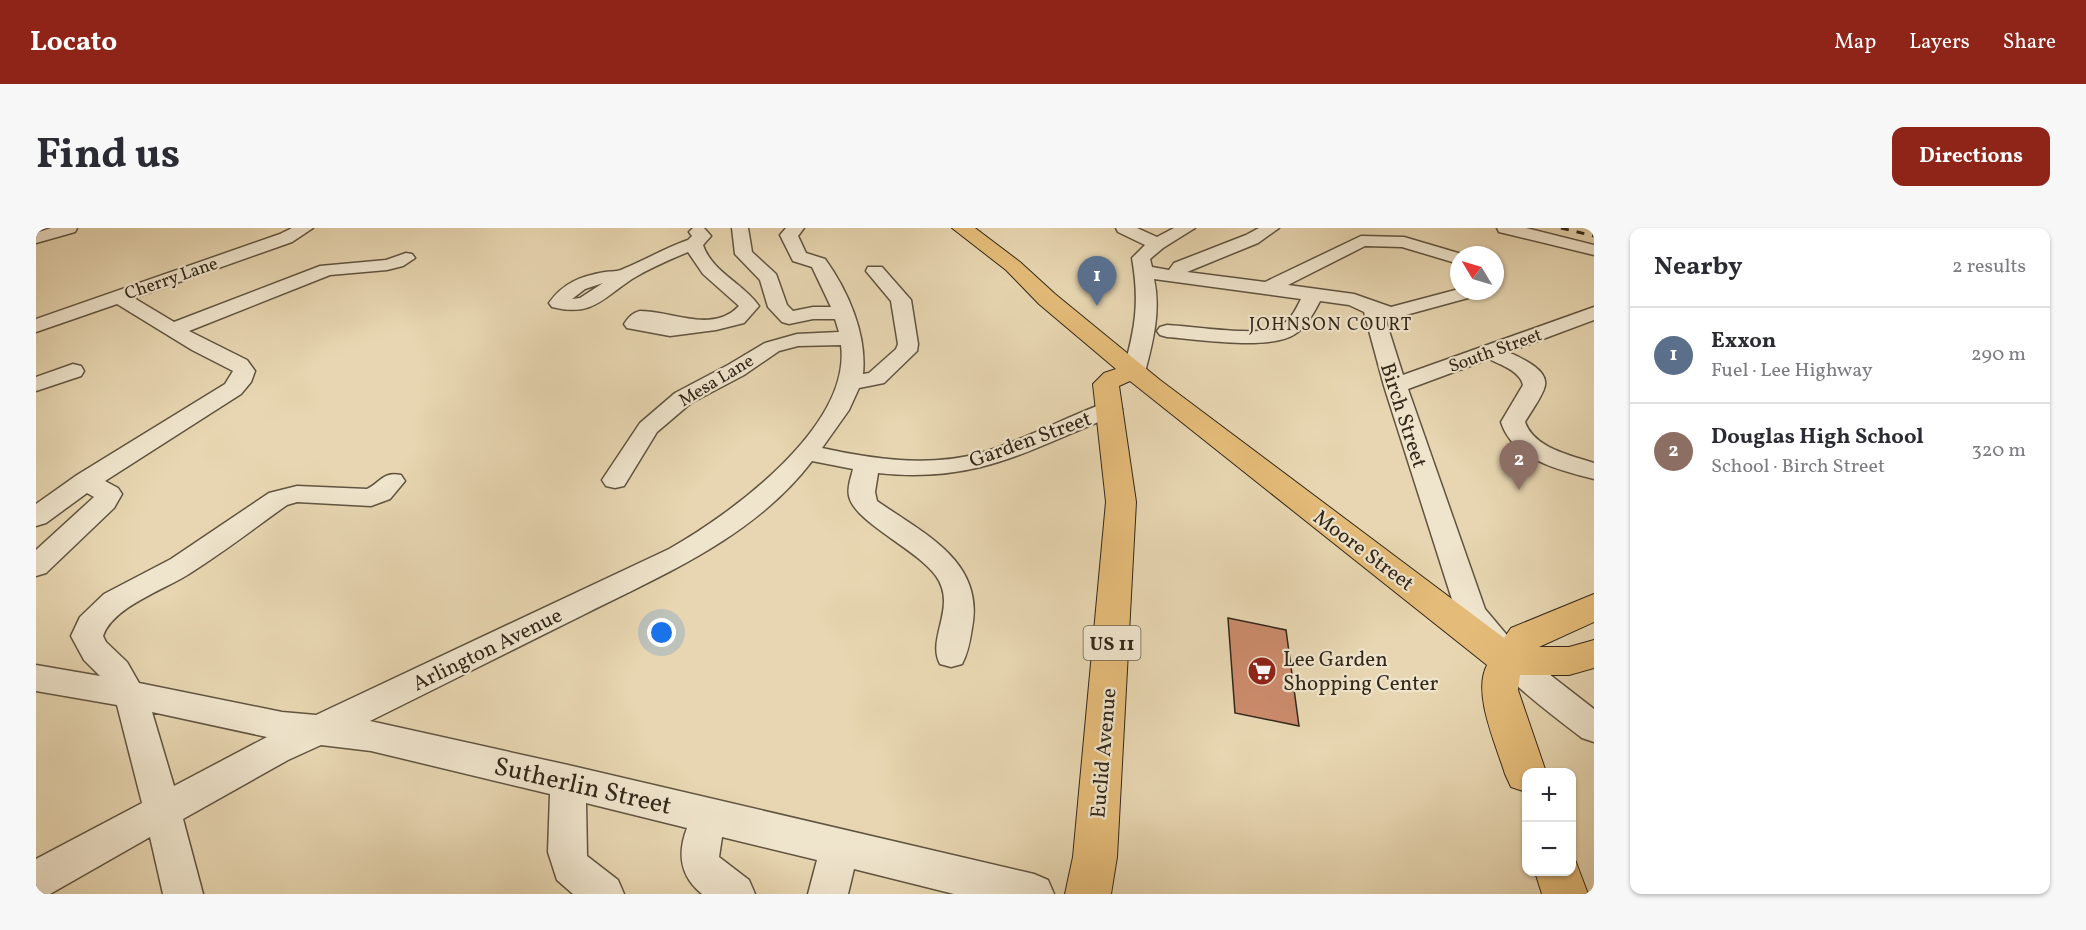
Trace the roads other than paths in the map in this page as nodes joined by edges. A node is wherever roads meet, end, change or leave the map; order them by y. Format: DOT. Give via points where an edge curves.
graph roads {
  1 [pos="69,228"];
  2 [pos="305,228"];
  3 [pos="740,228"];
  4 [pos="796,228"];
  5 [pos="962,228"];
  6 [pos="1124,228"];
  7 [pos="1186,228"];
  8 [pos="1271,228"];
  9 [pos="1505,228"];
  10 [pos="692,236"];
  11 [pos="36,238"];
  12 [pos="1157,244"];
  13 [pos="1594,250"];
  14 [pos="1450,256"];
  15 [pos="406,258"];
  16 [pos="875,272"];
  17 [pos="624,276"];
  18 [pos="1179,277"];
  19 [pos="1146,281"];
  20 [pos="1268,288"];
  21 [pos="1313,294"];
  22 [pos="118,296"];
  23 [pos="1450,297"];
  24 [pos="1047,299"];
  25 [pos="1373,309"];
  26 [pos="1594,313"];
  27 [pos="39,319"];
  28 [pos="693,326"];
  29 [pos="846,326"];
  30 [pos="172,330"];
  31 [pos="1167,331"];
  32 [pos="1490,351"];
  33 [pos="73,371"];
  34 [pos="851,383"];
  35 [pos="36,384"];
  36 [pos="1395,386"];
  37 [pos="1127,391"];
  38 [pos="807,452"];
  39 [pos="867,465"];
  40 [pos="1594,471"];
  41 [pos="86,480"];
  42 [pos="615,480"];
  43 [pos="392,481"];
  44 [pos="36,517"];
  45 [pos="36,566"];
  46 [pos="1594,607"];
  47 [pos="1594,654"];
  48 [pos="951,655"];
  49 [pos="1509,661"];
  50 [pos="36,678"];
  51 [pos="129,694"];
  52 [pos="1594,728"];
  53 [pos="319,730"];
  54 [pos="1525,768"];
  55 [pos="568,781"];
  56 [pos="162,810"];
  57 [pos="711,816"];
  58 [pos="840,847"];
  59 [pos="1559,876"];
  60 [pos="36,880"];
  61 [pos="183,894"];
  62 [pos="604,894"];
  63 [pos="735,894"];
  64 [pos="828,894"];
  65 [pos="1034,894"];
  66 [pos="1088,894"];
  67 [pos="1565,894"];
  1 -- 11 [label="street"];
  2 -- 22 [label="street, Cherry Lane"];
  3 -- 29 [label="street" via="744,254 769,278 779,310 789,318 813,313"];
  4 -- 29 [label="street" via="789,235 799,257 819,262"];
  5 -- 24 [label="main road"];
  6 -- 12 [label="street"];
  7 -- 12 [label="street"];
  8 -- 18 [label="street" via="1180,267"];
  9 -- 13 [label="street"];
  10 -- 17 [label="street"];
  10 -- 28 [label="street" via="704,262 749,306 737,319"];
  12 -- 19 [label="street, Euclid Avenue" via="1141,258"];
  14 -- 20 [label="street" via="1404,242 1361,242"];
  15 -- 30 [label="street" via="391,264 326,270"];
  16 -- 34 [label="street" via="901,300 908,344 906,351 876,378"];
  18 -- 19 [label="street"];
  18 -- 20 [label="street"];
  19 -- 37 [label="street, Euclid Avenue" via="1145,331"];
  20 -- 21 [label="street"];
  21 -- 25 [label="street" via="1354,300"];
  21 -- 31 [label="street" via="1292,327 1280,334"];
  22 -- 27 [label="street, Cherry Lane"];
  22 -- 30 [label="street"];
  23 -- 25 [label="street" via="1391,313"];
  24 -- 37 [label="main road"];
  24 -- 37 [label="main road, Moore Street"];
  25 -- 36 [label="street, Birch Street"];
  26 -- 32 [label="street, South Street"];
  29 -- 34 [label="street, Arlington Avenue" via="853,363"];
  29 -- 42 [label="street, Mesa Lane" via="778,345 683,398 648,428"];
  30 -- 41 [label="street" via="239,365 243,377 233,389"];
  32 -- 36 [label="street, South Street"];
  32 -- 40 [label="street" via="1520,366 1533,378 1534,385 1513,422 1517,435 1552,457"];
  33 -- 35 [label="street"];
  34 -- 38 [label="street, Arlington Avenue" via="840,406"];
  36 -- 49 [label="street, Birch Street" via="1471,612 1482,632"];
  37 -- 39 [label="street, Garden Street" via="1001,454 973,462 925,468"];
  37 -- 49 [label="main road, Moore Street"];
  37 -- 66 [label="main road, Euclid Avenue / US 11" via="1107,711 1095,857"];
  38 -- 39 [label="street, Garden Street"];
  38 -- 53 [label="street, Arlington Avenue" via="765,498 709,540"];
  39 -- 48 [label="street" via="861,499 936,558 959,595"];
  41 -- 44 [label="street"];
  41 -- 45 [label="street" via="109,494 105,502"];
  43 -- 51 [label="street" via="381,494 371,498 297,494 278,499 181,566 101,613 87,636 95,651 116,670"];
  46 -- 49 [label="main road" via="1524,638"];
  47 -- 49 [label="main road" via="1569,661"];
  49 -- 52 [label="street, Moore Street"];
  49 -- 54 [label="main road" via="1501,672 1499,690"];
  50 -- 51 [label="street, Sutherlin Street"];
  51 -- 53 [label="street, Sutherlin Street"];
  51 -- 56 [label="street"];
  53 -- 55 [label="street, Sutherlin Street" via="371,736"];
  53 -- 56 [label="street, Arlington Avenue"];
  55 -- 57 [label="street, Sutherlin Street"];
  55 -- 62 [label="street" via="567,843 571,867"];
  56 -- 60 [label="street, Arlington Avenue"];
  56 -- 61 [label="street"];
  57 -- 58 [label="street, Sutherlin Street"];
  57 -- 63 [label="street" via="699,843 701,867"];
  58 -- 64 [label="street"];
  58 -- 65 [label="street, Sutherlin Street"];
  59 -- 67 [label="main road"];
}
